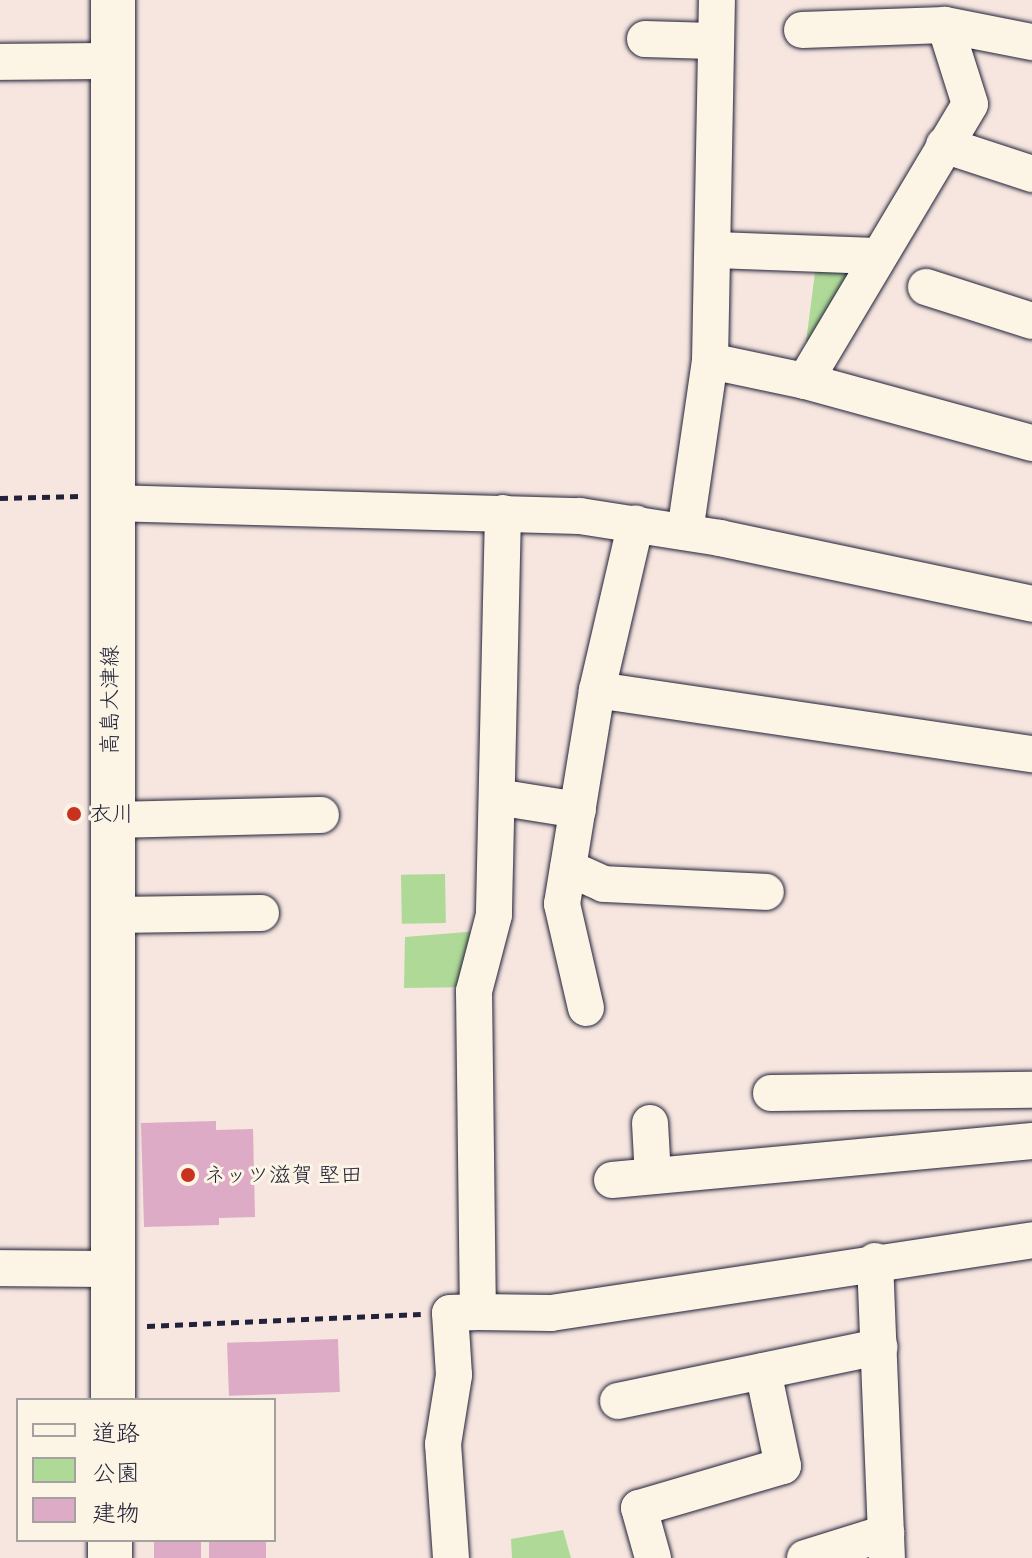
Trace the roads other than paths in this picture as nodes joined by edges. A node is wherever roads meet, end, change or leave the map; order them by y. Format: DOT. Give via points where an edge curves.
graph roads {
  1 [pos="113,0"];
  2 [pos="717,0"];
  3 [pos="945,25"];
  4 [pos="802,30"];
  5 [pos="645,39"];
  6 [pos="712,41"];
  7 [pos="1032,42"];
  8 [pos="113,61"];
  9 [pos="0,62"];
  10 [pos="944,145"];
  11 [pos="1032,174"];
  12 [pos="714,250"];
  13 [pos="878,256"];
  14 [pos="926,287"];
  15 [pos="1032,321"];
  16 [pos="710,361"];
  17 [pos="805,381"];
  18 [pos="1032,443"];
  19 [pos="110,499"];
  20 [pos="503,513"];
  21 [pos="636,523"];
  22 [pos="685,532"];
  23 [pos="1032,604"];
  24 [pos="597,690"];
  25 [pos="1032,754"];
  26 [pos="497,797"];
  27 [pos="578,810"];
  28 [pos="321,815"];
  29 [pos="111,820"];
  30 [pos="568,868"];
  31 [pos="766,892"];
  32 [pos="261,913"];
  33 [pos="112,915"];
  34 [pos="586,1008"];
  35 [pos="1032,1062"];
  36 [pos="1032,1077"];
  37 [pos="1032,1090"];
  38 [pos="771,1093"];
  39 [pos="650,1123"];
  40 [pos="1032,1141"];
  41 [pos="653,1176"];
  42 [pos="612,1180"];
  43 [pos="1032,1240"];
  44 [pos="875,1261"];
  45 [pos="0,1268"];
  46 [pos="117,1269"];
  47 [pos="464,1313"];
  48 [pos="879,1347"];
  49 [pos="763,1371"];
  50 [pos="113,1398"];
  51 [pos="618,1401"];
  52 [pos="886,1545"];
  53 [pos="451,1558"];
  54 [pos="653,1558"];
  55 [pos="805,1558"];
  1 -- 8 [label="main road, 高島大津線"];
  2 -- 6 [label="street"];
  3 -- 4 [label="street"];
  3 -- 7 [label="street"];
  3 -- 10 [label="street" via="970,104"];
  5 -- 6 [label="street"];
  6 -- 12 [label="street"];
  8 -- 9 [label="street"];
  8 -- 19 [label="main road, 高島大津線"];
  10 -- 11 [label="street"];
  10 -- 13 [label="street"];
  12 -- 13 [label="street"];
  12 -- 16 [label="street"];
  13 -- 17 [label="street"];
  14 -- 15 [label="street"];
  16 -- 17 [label="street"];
  16 -- 22 [label="street"];
  17 -- 18 [label="street"];
  19 -- 20 [label="street"];
  19 -- 29 [label="main road, 高島大津線"];
  20 -- 21 [label="street"];
  20 -- 26 [label="street"];
  21 -- 22 [label="street"];
  21 -- 24 [label="street"];
  22 -- 23 [label="street"];
  24 -- 25 [label="street"];
  24 -- 27 [label="street"];
  26 -- 27 [label="street"];
  26 -- 47 [label="street" via="494,915 474,991"];
  27 -- 30 [label="street"];
  28 -- 29 [label="street"];
  29 -- 33 [label="main road, 高島大津線"];
  30 -- 31 [label="street" via="604,884"];
  30 -- 34 [label="street" via="562,904"];
  32 -- 33 [label="street"];
  33 -- 46 [label="main road, 高島大津線"];
  35 -- 36 [label="street"];
  37 -- 38 [label="street"];
  39 -- 41 [label="street"];
  40 -- 41 [label="street"];
  41 -- 42 [label="street"];
  43 -- 44 [label="street"];
  44 -- 47 [label="street" via="551,1313"];
  44 -- 48 [label="street"];
  45 -- 46 [label="street"];
  46 -- 50 [label="main road, 高島大津線"];
  47 -- 53 [label="street" via="443,1444"];
  48 -- 49 [label="street"];
  48 -- 52 [label="street"];
  49 -- 51 [label="street"];
  49 -- 54 [label="street" via="783,1466 639,1508"];
  52 -- 55 [label="street"];
}
